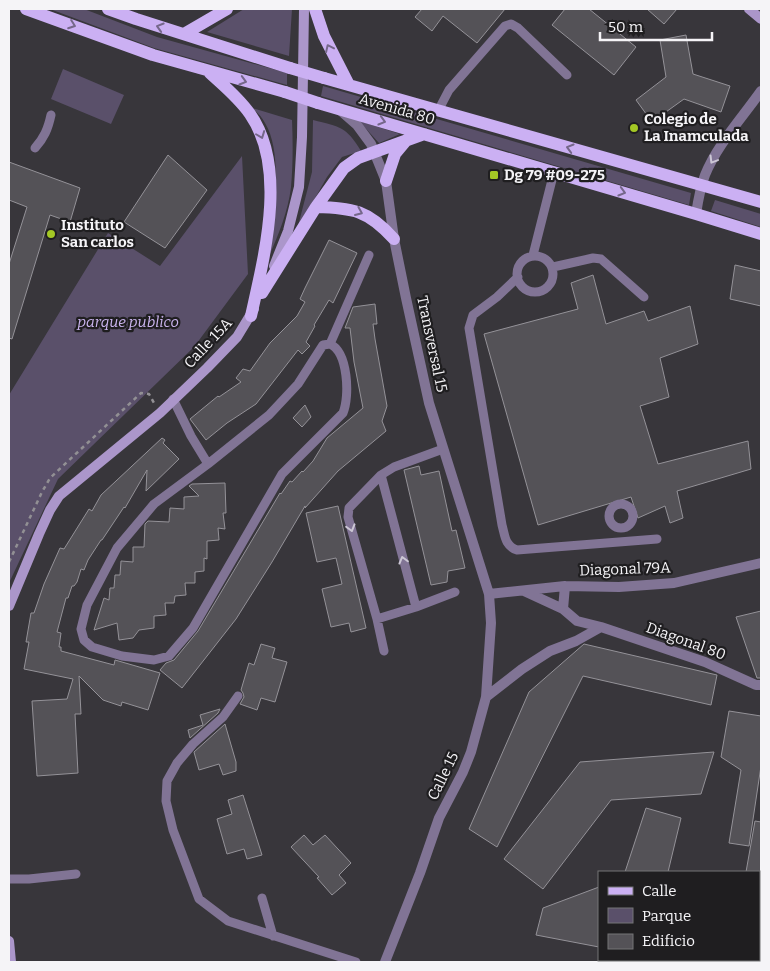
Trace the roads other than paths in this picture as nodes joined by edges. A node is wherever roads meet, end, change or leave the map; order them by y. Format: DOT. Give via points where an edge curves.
graph roads {
  1 [pos="26,9"];
  2 [pos="108,9"];
  3 [pos="227,9"];
  4 [pos="313,9"];
  5 [pos="749,9"];
  6 [pos="761,19"];
  7 [pos="184,34"];
  8 [pos="208,71"];
  9 [pos="567,74"];
  10 [pos="349,85"];
  11 [pos="761,91"];
  12 [pos="339,109"];
  13 [pos="438,110"];
  14 [pos="51,115"];
  15 [pos="424,134"];
  16 [pos="406,140"];
  17 [pos="35,148"];
  18 [pos="375,152"];
  19 [pos="554,172"];
  20 [pos="386,182"];
  21 [pos="701,186"];
  22 [pos="761,202"];
  23 [pos="316,207"];
  24 [pos="696,214"];
  25 [pos="761,234"];
  26 [pos="394,239"];
  27 [pos="369,255"];
  28 [pos="533,255"];
  29 [pos="553,267"];
  30 [pos="518,277"];
  31 [pos="262,293"];
  32 [pos="644,297"];
  33 [pos="250,316"];
  34 [pos="330,344"];
  35 [pos="173,399"];
  36 [pos="443,449"];
  37 [pos="208,464"];
  38 [pos="380,475"];
  39 [pos="618,528"];
  40 [pos="657,539"];
  41 [pos="619,542"];
  42 [pos="761,563"];
  43 [pos="566,586"];
  44 [pos="523,590"];
  45 [pos="455,592"];
  46 [pos="489,594"];
  47 [pos="9,606"];
  48 [pos="416,607"];
  49 [pos="563,609"];
  50 [pos="377,619"];
  51 [pos="601,627"];
  52 [pos="384,651"];
  53 [pos="761,685"];
  54 [pos="238,696"];
  55 [pos="486,697"];
  56 [pos="76,874"];
  57 [pos="9,879"];
  58 [pos="262,898"];
  59 [pos="273,936"];
  60 [pos="9,941"];
  61 [pos="11,962"];
  62 [pos="356,962"];
  63 [pos="385,962"];
  1 -- 8 [label="main road, Avenida 80, one-way"];
  7 -- 2 [label="main road, Avenida 80, one-way"];
  3 -- 7 [label="main road"];
  10 -- 4 [label="main road, one-way"];
  4 -- 31 [label="street, Calle 15A" via="299,187 288,231"];
  5 -- 6 [label="street"];
  7 -- 10 [label="main road, Avenida 80, bridge"];
  8 -- 12 [label="main road, Avenida 80, one-way, bridge"];
  8 -- 33 [label="main road, one-way" via="250,114 260,132 270,175 268,225"];
  9 -- 13 [label="lane" via="511,24 505,26 449,90"];
  10 -- 13 [label="main road, Avenida 80"];
  11 -- 21 [label="street, one-way" via="714,157"];
  12 -- 15 [label="main road, Avenida 80, one-way"];
  12 -- 18 [label="street, Transversal 15" via="363,133"];
  21 -- 13 [label="main road, Avenida 80, one-way"];
  14 -- 17 [label="lane" via="48,130"];
  15 -- 16 [label="main road"];
  15 -- 19 [label="main road, Avenida 80"];
  16 -- 18 [label="main road"];
  16 -- 20 [label="main road" via="395,154"];
  18 -- 20 [label="street, Transversal 15"];
  18 -- 23 [label="main road" via="350,163"];
  19 -- 24 [label="main road, Avenida 80, one-way"];
  19 -- 28 [label="lane"];
  20 -- 26 [label="street, Transversal 15"];
  21 -- 22 [label="main road, Avenida 80"];
  21 -- 24 [label="street"];
  23 -- 26 [label="main road, one-way" via="353,209 375,221"];
  23 -- 31 [label="main road"];
  24 -- 25 [label="main road, Avenida 80"];
  26 -- 36 [label="street, Transversal 15" via="429,403"];
  27 -- 34 [label="lane"];
  28 -- 29 [label="lane" via="545,258"];
  28 -- 30 [label="lane" via="523,260"];
  29 -- 30 [label="lane" via="553,279 540,291 528,290"];
  29 -- 32 [label="lane" via="601,259"];
  30 -- 41 [label="lane" via="473,315 469,328 506,543 517,550"];
  31 -- 33 [label="street, Calle 15A"];
  33 -- 35 [label="street, Calle 15A" via="237,337"];
  34 -- 37 [label="lane" via="323,346 298,384 269,415"];
  34 -- 37 [label="lane" via="341,353 347,386 346,407 282,474 193,628 169,656 154,660 122,656 92,647 84,640 81,629 87,606 116,548 154,504"];
  35 -- 37 [label="lane"];
  35 -- 47 [label="street, Calle 15A" via="59,496"];
  36 -- 38 [label="lane"];
  36 -- 46 [label="street, Transversal 15"];
  48 -- 38 [label="lane, one-way"];
  38 -- 50 [label="lane, one-way" via="348,512"];
  39 -- 41 [label="lane"];
  40 -- 41 [label="lane"];
  42 -- 43 [label="street, Diagonal 79A" via="674,583"];
  43 -- 44 [label="street, Diagonal 79A"];
  43 -- 49 [label="street"];
  44 -- 46 [label="street, Diagonal 79A"];
  44 -- 49 [label="street, Diagonal 80"];
  45 -- 48 [label="lane"];
  46 -- 55 [label="street, Calle 15" via="491,623"];
  48 -- 50 [label="lane"];
  49 -- 51 [label="street, Diagonal 80" via="577,621"];
  50 -- 52 [label="lane"];
  51 -- 53 [label="street, Diagonal 80" via="705,662"];
  51 -- 55 [label="street" via="550,651"];
  54 -- 59 [label="lane" via="223,717 177,763 167,780 166,801 173,830 199,899 228,921"];
  55 -- 63 [label="street, Calle 15" via="471,752 439,818"];
  56 -- 57 [label="lane"];
  58 -- 59 [label="lane"];
  59 -- 62 [label="lane"];
  60 -- 61 [label="street"];
}
